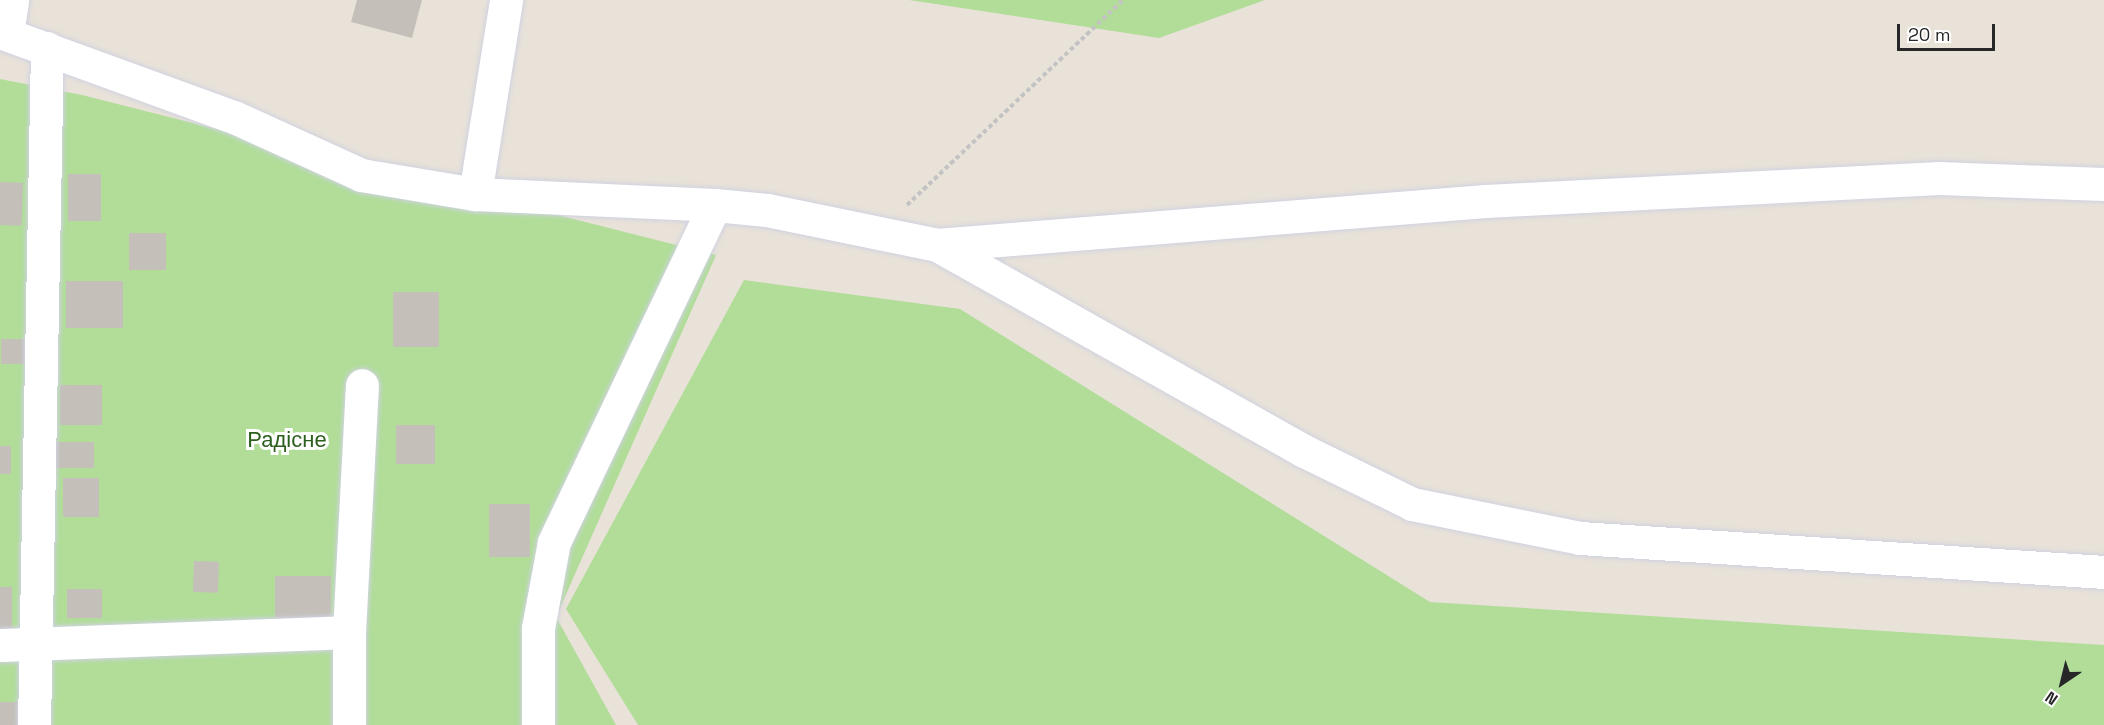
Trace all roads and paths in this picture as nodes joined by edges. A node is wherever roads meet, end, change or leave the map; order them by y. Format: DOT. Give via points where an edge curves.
graph roads {
  1 [pos="12,0"];
  2 [pos="506,0"];
  3 [pos="1124,0"];
  4 [pos="4,32"];
  5 [pos="47,48"];
  6 [pos="2104,184"];
  7 [pos="475,194"];
  8 [pos="715,205"];
  9 [pos="878,233"];
  10 [pos="938,245"];
  11 [pos="362,385"];
  12 [pos="2104,572"];
  13 [pos="349,632"];
  14 [pos="36,643"];
  15 [pos="0,645"];
  16 [pos="34,725"];
  17 [pos="349,725"];
  18 [pos="538,725"];
  1 -- 4 [label="street"];
  2 -- 7 [label="street"];
  3 -- 9 [label="path"];
  4 -- 5 [label="street"];
  5 -- 7 [label="street" via="234,117 361,175"];
  5 -- 14 [label="street"];
  6 -- 10 [label="street" via="1939,178 1533,199"];
  7 -- 8 [label="street"];
  8 -- 9 [label="street" via="767,210"];
  8 -- 18 [label="street" via="554,542 538,628"];
  9 -- 10 [label="street"];
  10 -- 12 [label="street" via="1304,451 1412,504 1580,538"];
  11 -- 13 [label="street"];
  13 -- 14 [label="street"];
  13 -- 17 [label="street"];
  14 -- 15 [label="street"];
  14 -- 16 [label="street"];
}
